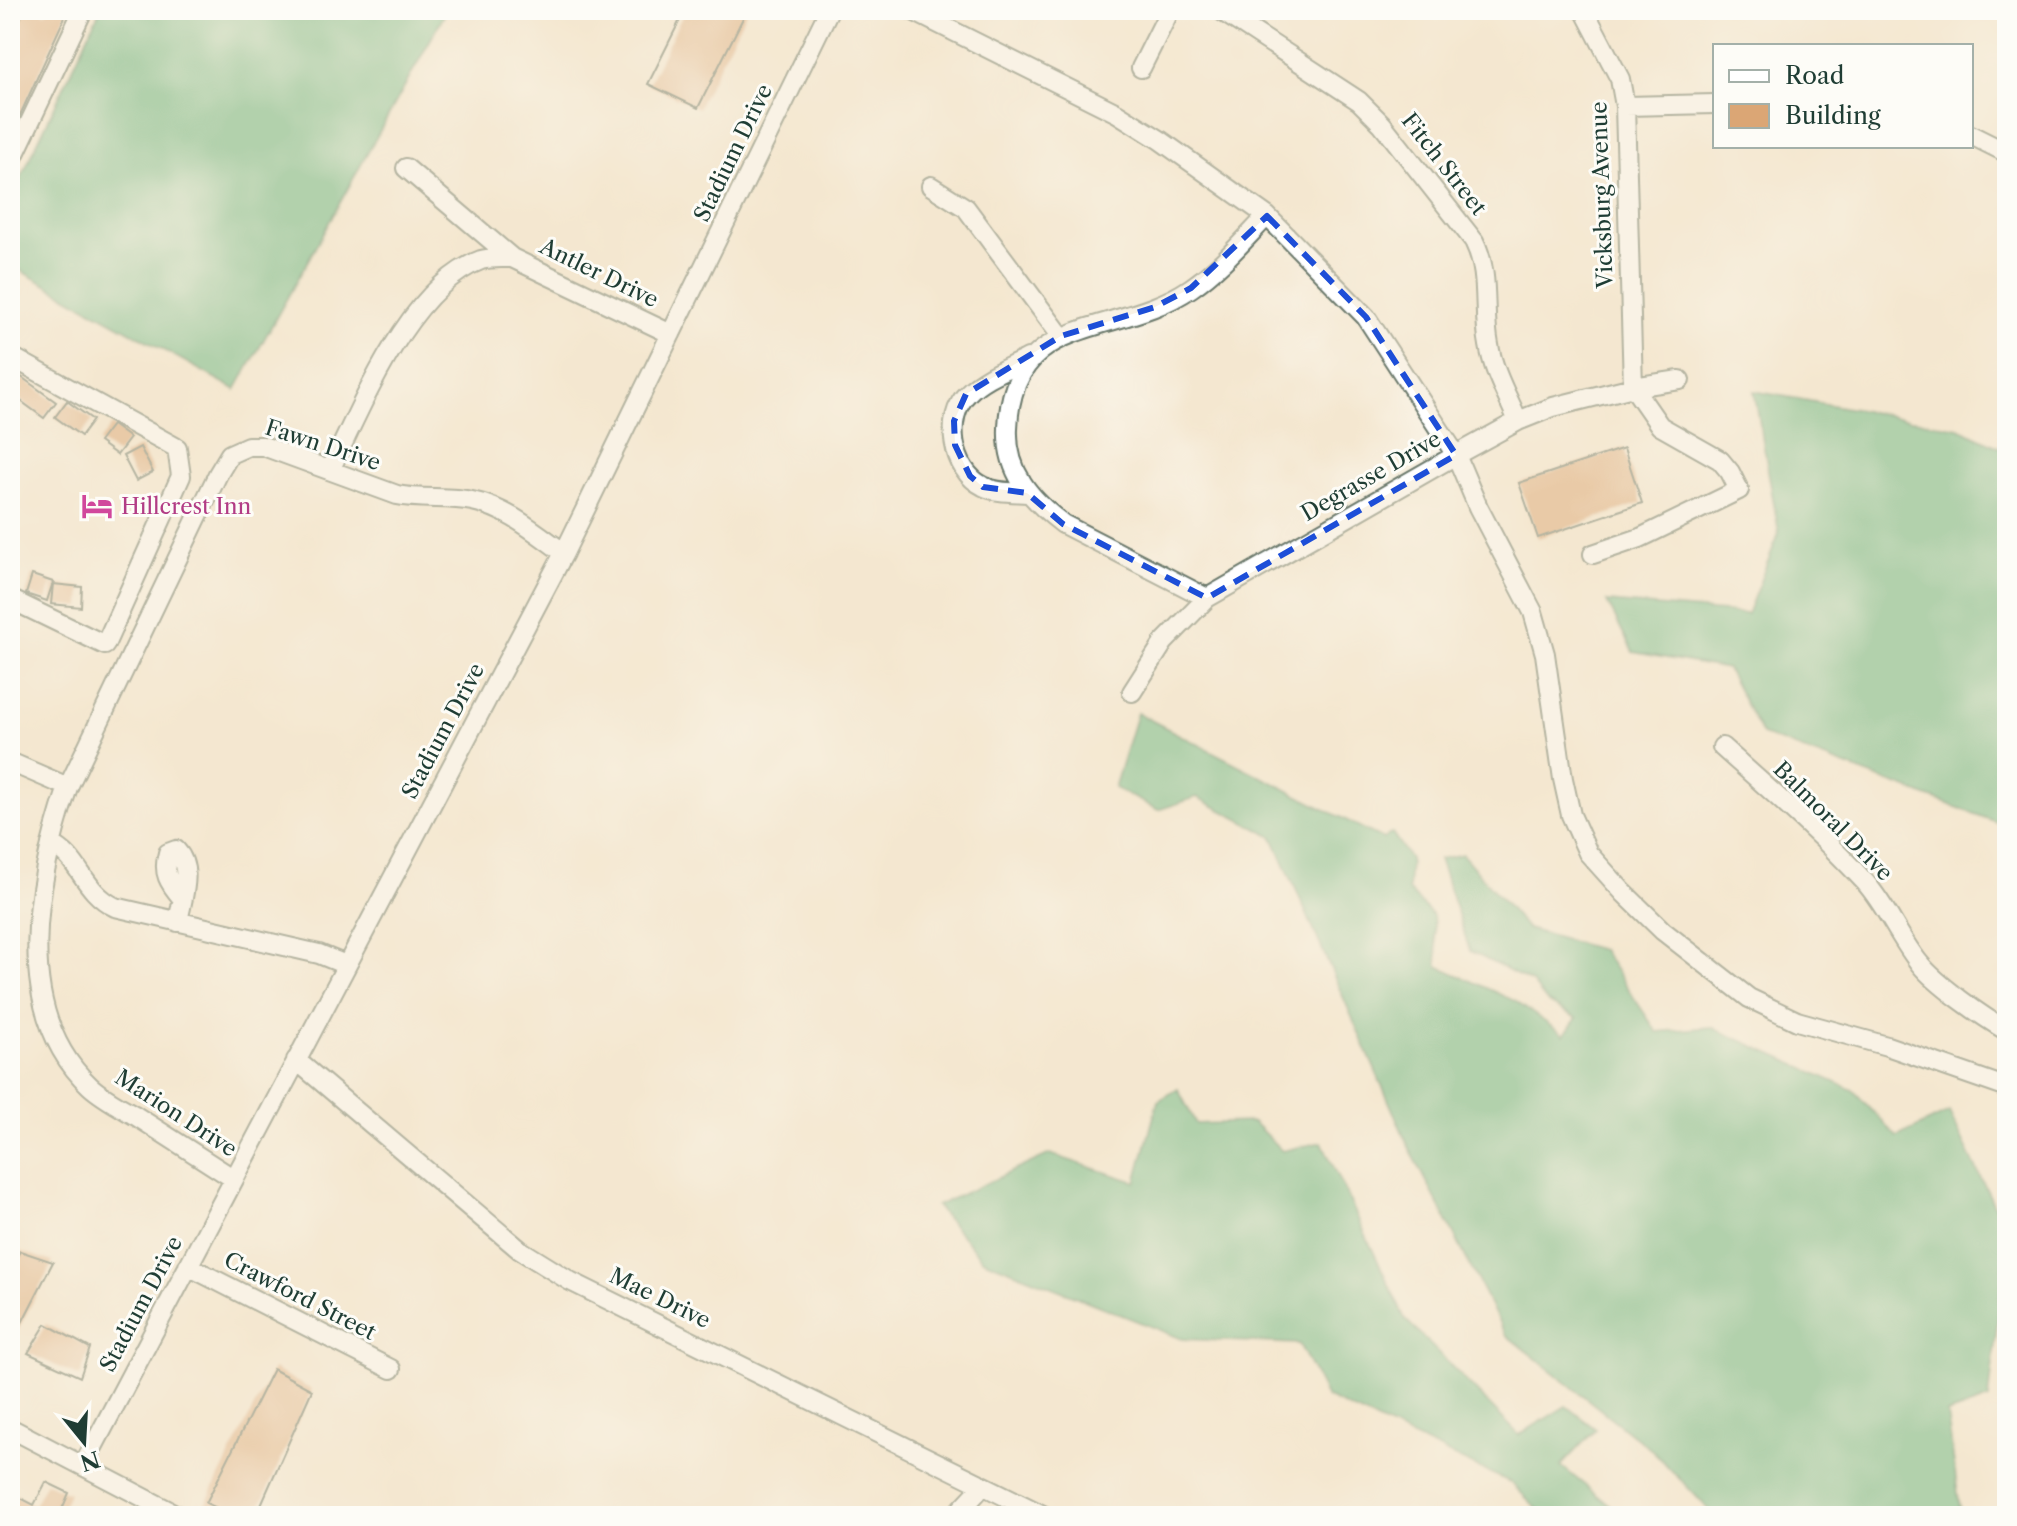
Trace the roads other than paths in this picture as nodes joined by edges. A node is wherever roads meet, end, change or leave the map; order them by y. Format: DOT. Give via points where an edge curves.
graph roads {
  1 [pos="83,10"];
  2 [pos="829,10"];
  3 [pos="911,10"];
  4 [pos="1170,10"];
  5 [pos="1220,10"];
  6 [pos="1584,10"];
  7 [pos="1141,68"];
  8 [pos="1713,104"];
  9 [pos="1625,106"];
  10 [pos="1973,136"];
  11 [pos="2007,153"];
  12 [pos="10,164"];
  13 [pos="406,168"];
  14 [pos="931,186"];
  15 [pos="1267,216"];
  16 [pos="512,258"];
  17 [pos="671,334"];
  18 [pos="1061,336"];
  19 [pos="10,356"];
  20 [pos="1033,356"];
  21 [pos="1680,380"];
  22 [pos="1633,387"];
  23 [pos="1518,421"];
  24 [pos="1456,455"];
  25 [pos="330,470"];
  26 [pos="1027,493"];
  27 [pos="564,553"];
  28 [pos="1593,554"];
  29 [pos="1207,598"];
  30 [pos="10,599"];
  31 [pos="1132,692"];
  32 [pos="1722,747"];
  33 [pos="10,762"];
  34 [pos="68,787"];
  35 [pos="51,844"];
  36 [pos="182,898"];
  37 [pos="178,922"];
  38 [pos="346,965"];
  39 [pos="2007,1031"];
  40 [pos="296,1060"];
  41 [pos="2005,1082"];
  42 [pos="234,1179"];
  43 [pos="188,1266"];
  44 [pos="391,1369"];
  45 [pos="10,1428"];
  46 [pos="83,1466"];
  47 [pos="983,1486"];
  48 [pos="179,1516"];
  49 [pos="955,1516"];
  50 [pos="1045,1516"];
  1 -- 12 [label="street"];
  2 -- 17 [label="street, Stadium Drive"];
  3 -- 15 [label="street" via="1117,113"];
  4 -- 7 [label="street"];
  5 -- 23 [label="street, Fitch Street" via="1359,101 1474,241 1486,275 1490,351"];
  6 -- 9 [label="street, Vicksburg Avenue" via="1620,79"];
  8 -- 9 [label="street"];
  9 -- 22 [label="street, Vicksburg Avenue"];
  10 -- 11 [label="street"];
  13 -- 16 [label="street"];
  14 -- 18 [label="street" via="966,208"];
  15 -- 18 [label="street" via="1191,288 1155,307"];
  15 -- 24 [label="street" via="1366,317"];
  16 -- 17 [label="street, Antler Drive"];
  16 -- 25 [label="street, Antler Drive" via="484,259 440,285 391,349"];
  17 -- 27 [label="street, Stadium Drive"];
  18 -- 20 [label="street"];
  19 -- 30 [label="street" via="177,448 181,476 105,645"];
  20 -- 26 [label="street" via="1018,376 1009,402 1008,436"];
  20 -- 26 [label="street" via="966,394 954,421 955,445 970,476 983,487"];
  21 -- 22 [label="street, Degrasse Drive"];
  22 -- 23 [label="street, Degrasse Drive"];
  22 -- 28 [label="street" via="1660,426 1720,460 1739,490 1640,538"];
  23 -- 24 [label="street, Degrasse Drive"];
  24 -- 29 [label="street, Degrasse Drive"];
  24 -- 41 [label="street" via="1540,633 1563,779 1588,853 1663,931 1749,998 1797,1021"];
  25 -- 27 [label="street, Fawn Drive" via="397,495 470,500 503,511"];
  25 -- 34 [label="street, Fawn Drive" via="263,446 230,454"];
  26 -- 29 [label="street" via="1063,524"];
  27 -- 38 [label="street, Stadium Drive"];
  29 -- 31 [label="street, Degrasse Drive" via="1164,642"];
  32 -- 39 [label="street, Balmoral Drive" via="1867,885 1920,965"];
  33 -- 34 [label="street"];
  34 -- 35 [label="street, Marion Drive"];
  35 -- 37 [label="street" via="61,848 101,900"];
  35 -- 42 [label="street, Marion Drive" via="37,956 42,1001 56,1036 91,1087"];
  36 -- 37 [label="street"];
  37 -- 38 [label="street"];
  38 -- 40 [label="street, Stadium Drive"];
  40 -- 42 [label="street, Stadium Drive"];
  40 -- 47 [label="street, Mae Drive" via="536,1261"];
  42 -- 43 [label="street, Stadium Drive"];
  43 -- 44 [label="street, Crawford Street"];
  43 -- 46 [label="street, Stadium Drive"];
  45 -- 46 [label="street"];
  46 -- 48 [label="street"];
  47 -- 49 [label="street"];
  47 -- 50 [label="street, Mae Drive"];
}
